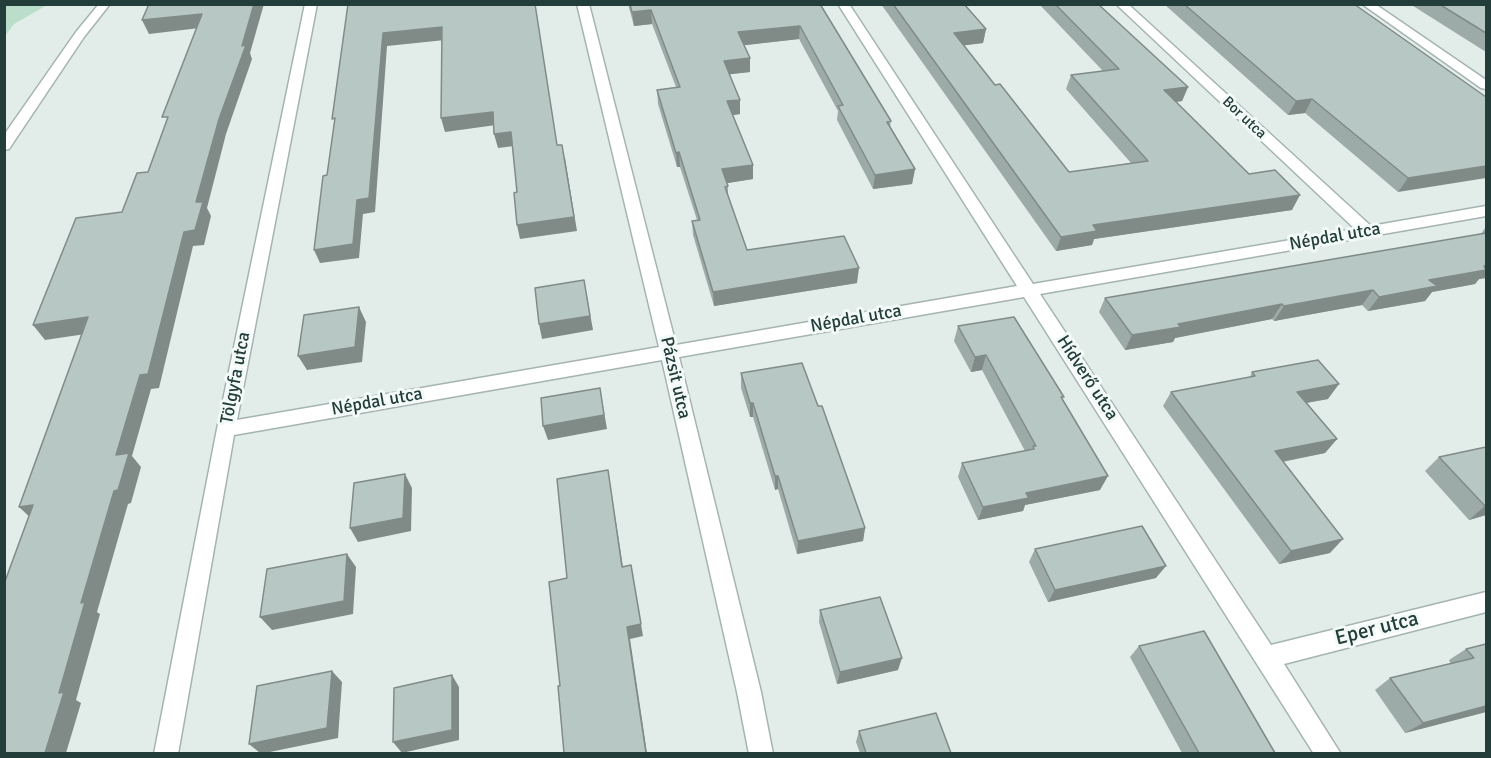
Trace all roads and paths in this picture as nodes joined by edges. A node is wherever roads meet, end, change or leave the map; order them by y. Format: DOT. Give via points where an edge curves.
graph roads {
  1 [pos="105,4"];
  2 [pos="311,4"];
  3 [pos="583,4"];
  4 [pos="843,4"];
  5 [pos="1121,4"];
  6 [pos="1367,4"];
  7 [pos="1486,85"];
  8 [pos="4,146"];
  9 [pos="1486,211"];
  10 [pos="1368,232"];
  11 [pos="1029,289"];
  12 [pos="669,351"];
  13 [pos="226,429"];
  14 [pos="1486,602"];
  15 [pos="1267,657"];
  16 [pos="166,753"];
  17 [pos="761,753"];
  18 [pos="1329,753"];
  1 -- 8 [label="street"];
  2 -- 13 [label="street, Tölgyfa utca"];
  3 -- 12 [label="street, Pázsit utca"];
  4 -- 11 [label="street, Hídverő utca"];
  5 -- 10 [label="street, Bor utca"];
  6 -- 7 [label="street"];
  9 -- 10 [label="street, Népdal utca"];
  10 -- 11 [label="street, Népdal utca"];
  11 -- 12 [label="street, Népdal utca"];
  11 -- 15 [label="street, Hídverő utca"];
  12 -- 13 [label="street, Népdal utca"];
  12 -- 17 [label="street, Pázsit utca"];
  13 -- 16 [label="street, Tölgyfa utca"];
  14 -- 15 [label="street, Eper utca"];
  15 -- 18 [label="street, Hídverő utca"];
}
